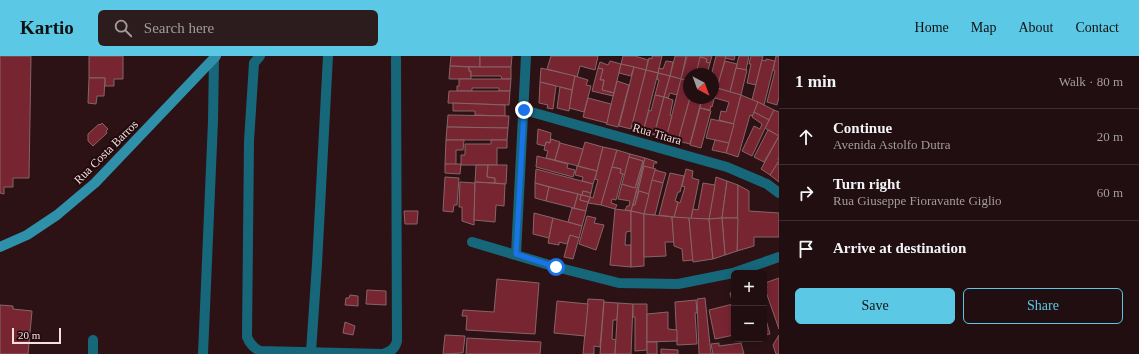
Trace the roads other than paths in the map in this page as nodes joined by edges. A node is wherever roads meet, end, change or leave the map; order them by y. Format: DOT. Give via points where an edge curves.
graph roads {
  1 [pos="260,56"];
  2 [pos="328,56"];
  3 [pos="526,56"];
  4 [pos="215,57"];
  5 [pos="396,58"];
  6 [pos="524,110"];
  7 [pos="779,193"];
  8 [pos="472,242"];
  9 [pos="0,247"];
  10 [pos="516,254"];
  11 [pos="779,257"];
  12 [pos="93,340"];
  13 [pos="311,352"];
  14 [pos="93,354"];
  15 [pos="203,354"];
  1 -- 13 [label="street" via="254,63 249,141 247,337 254,348 260,351"];
  2 -- 13 [label="street"];
  3 -- 6 [label="street"];
  4 -- 9 [label="main road, Rua Costa Barros" via="95,184 27,235"];
  4 -- 15 [label="street"];
  5 -- 13 [label="street" via="398,341 392,351 383,354"];
  6 -- 7 [label="street, Rua Titara" via="727,167 767,184"];
  6 -- 10 [label="street"];
  8 -- 10 [label="street"];
  10 -- 11 [label="street" via="619,283 678,284 733,273"];
  12 -- 14 [label="street"];
}
